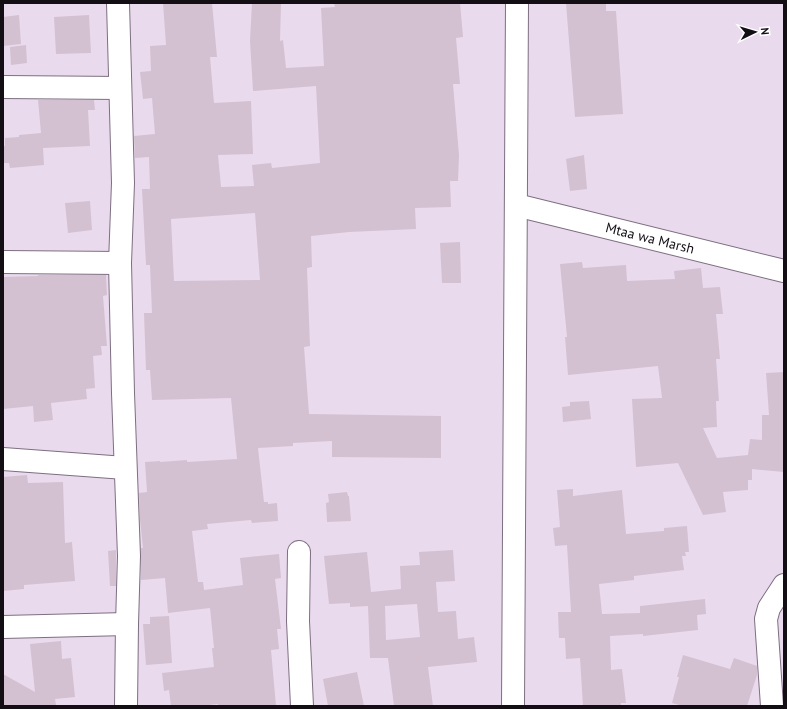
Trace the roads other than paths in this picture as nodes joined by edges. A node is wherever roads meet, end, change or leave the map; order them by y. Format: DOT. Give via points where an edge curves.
graph roads {
  1 [pos="118,3"];
  2 [pos="516,3"];
  3 [pos="3,87"];
  4 [pos="120,88"];
  5 [pos="516,205"];
  6 [pos="3,262"];
  7 [pos="120,263"];
  8 [pos="784,270"];
  9 [pos="3,459"];
  10 [pos="125,468"];
  11 [pos="299,552"];
  12 [pos="784,585"];
  13 [pos="127,624"];
  14 [pos="3,627"];
  15 [pos="126,706"];
  16 [pos="302,706"];
  17 [pos="513,706"];
  18 [pos="772,706"];
  1 -- 4 [label="street"];
  2 -- 5 [label="street"];
  3 -- 4 [label="street"];
  4 -- 7 [label="street"];
  5 -- 8 [label="street, Mtaa wa Marsh"];
  5 -- 17 [label="street"];
  6 -- 7 [label="street"];
  7 -- 10 [label="street"];
  9 -- 10 [label="street"];
  10 -- 13 [label="street" via="129,556"];
  11 -- 16 [label="street" via="298,621"];
  12 -- 18 [label="street" via="769,608 766,619"];
  13 -- 14 [label="street"];
  13 -- 15 [label="street"];
}
